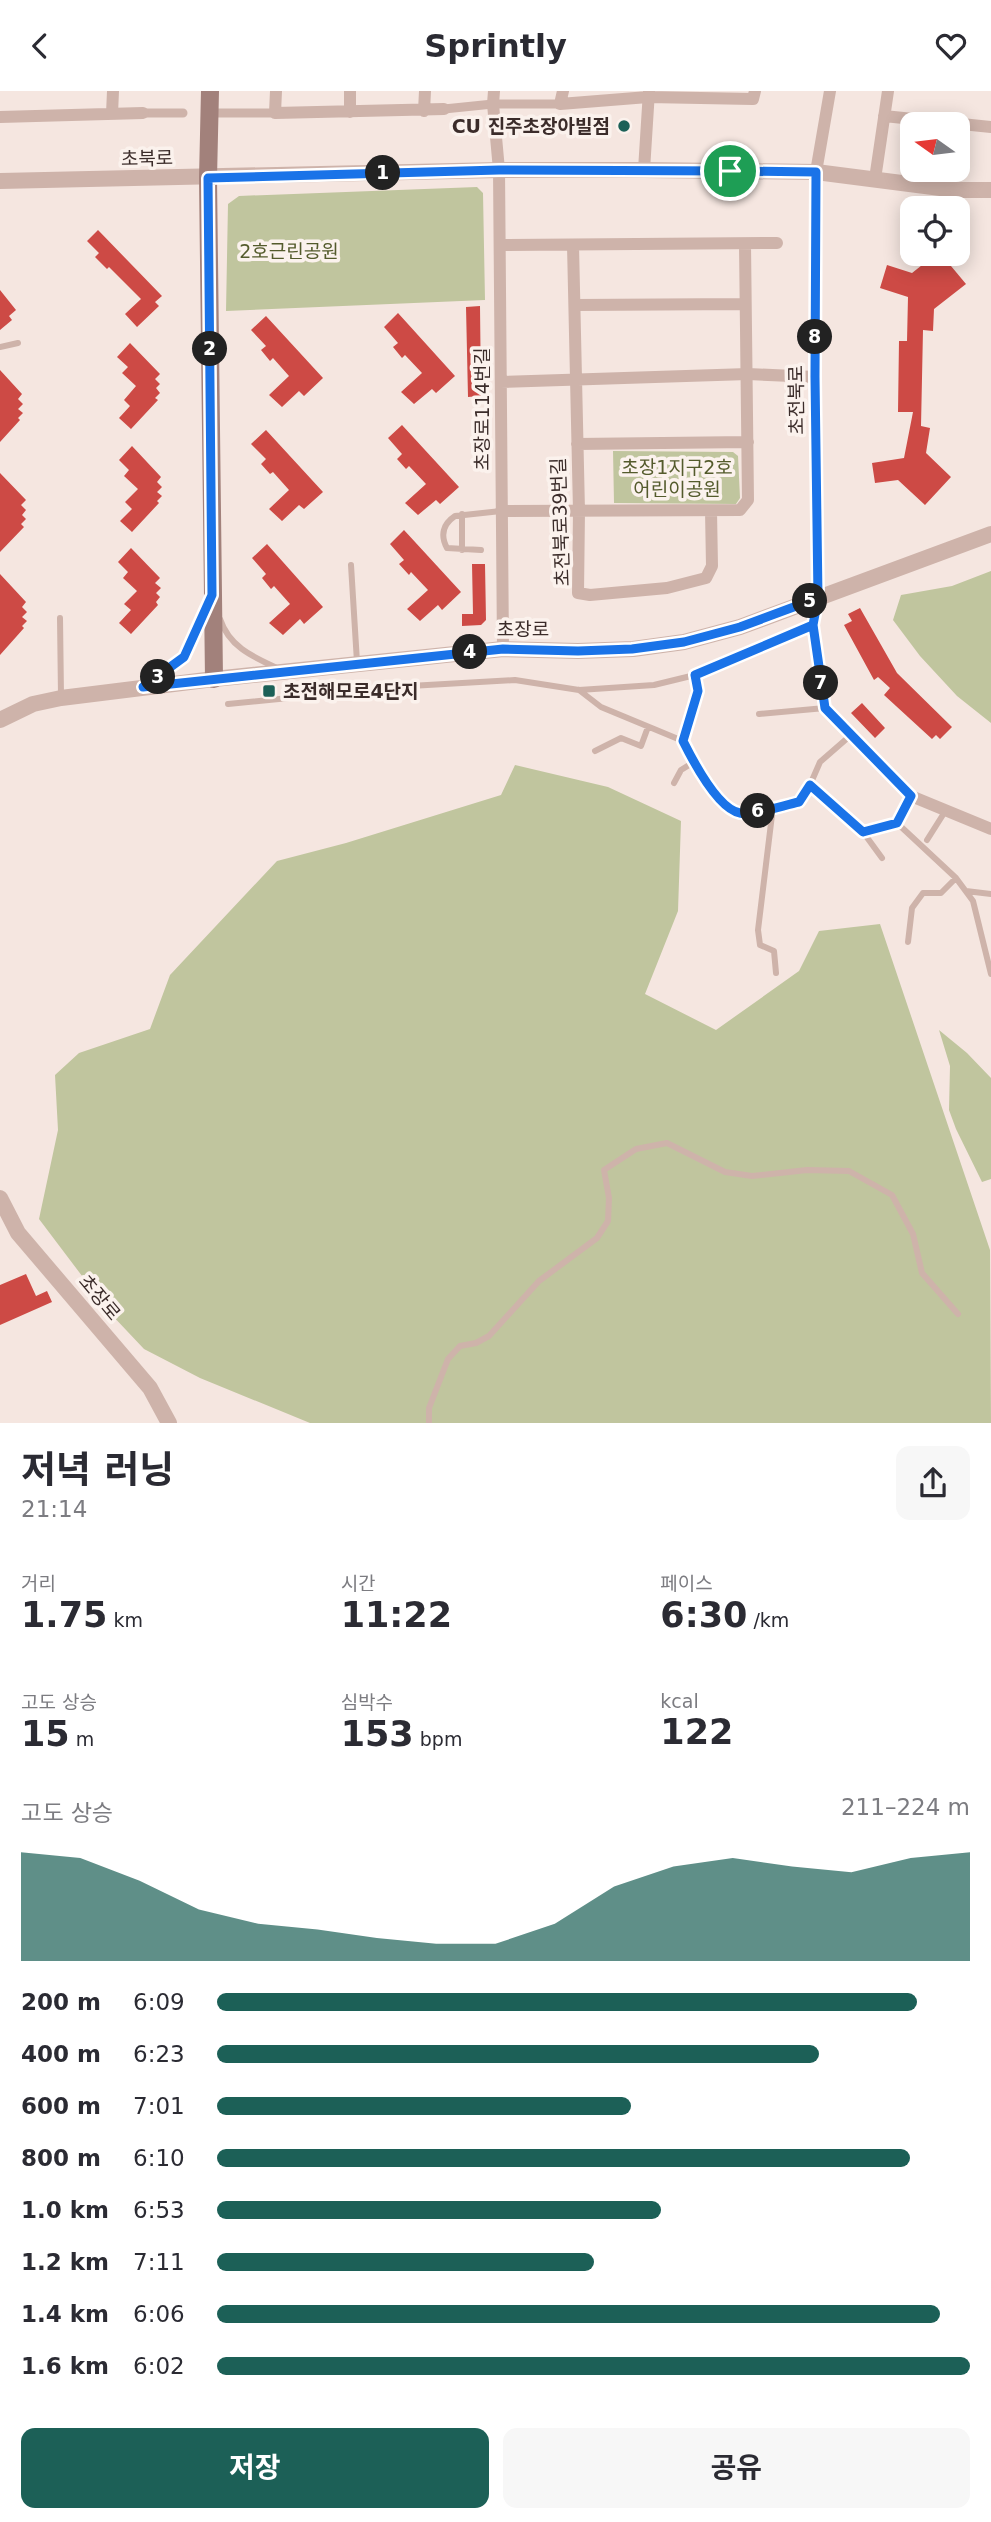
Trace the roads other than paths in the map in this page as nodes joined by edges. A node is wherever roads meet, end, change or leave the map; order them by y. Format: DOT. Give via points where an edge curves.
graph roads {
  1 [pos="113,91"];
  2 [pos="210,91"];
  3 [pos="276,91"];
  4 [pos="350,91"];
  5 [pos="425,91"];
  6 [pos="755,91"];
  7 [pos="830,91"];
  8 [pos="888,91"];
  9 [pos="648,94"];
  10 [pos="562,97"];
  11 [pos="494,98"];
  12 [pos="444,109"];
  13 [pos="424,111"];
  14 [pos="350,112"];
  15 [pos="143,113"];
  16 [pos="183,113"];
  17 [pos="209,113"];
  18 [pos="275,113"];
  19 [pos="112,114"];
  20 [pos="884,116"];
  21 [pos="0,117"];
  22 [pos="991,127"];
  23 [pos="499,170"];
  24 [pos="644,170"];
  25 [pos="816,172"];
  26 [pos="208,178"];
  27 [pos="874,179"];
  28 [pos="0,181"];
  29 [pos="991,190"];
  30 [pos="777,243"];
  31 [pos="745,244"];
  32 [pos="500,245"];
  33 [pos="573,245"];
  34 [pos="745,304"];
  35 [pos="575,305"];
  36 [pos="18,343"];
  37 [pos="0,347"];
  38 [pos="748,374"];
  39 [pos="815,377"];
  40 [pos="577,381"];
  41 [pos="501,382"];
  42 [pos="748,442"];
  43 [pos="577,444"];
  44 [pos="501,511"];
  45 [pos="579,511"];
  46 [pos="711,511"];
  47 [pos="462,514"];
  48 [pos="991,534"];
  49 [pos="463,549"];
  50 [pos="481,550"];
  51 [pos="351,565"];
  52 [pos="212,595"];
  53 [pos="818,598"];
  54 [pos="60,618"];
  55 [pos="813,625"];
  56 [pos="503,649"];
  57 [pos="357,664"];
  58 [pos="283,671"];
  59 [pos="695,675"];
  60 [pos="215,679"];
  61 [pos="143,687"];
  62 [pos="579,689"];
  63 [pos="61,698"];
  64 [pos="228,704"];
  65 [pos="825,708"];
  66 [pos="759,714"];
  67 [pos="0,720"];
  68 [pos="648,727"];
  69 [pos="851,735"];
  70 [pos="683,741"];
  71 [pos="595,751"];
  72 [pos="694,762"];
  73 [pos="674,783"];
  74 [pos="810,785"];
  75 [pos="911,796"];
  76 [pos="777,807"];
  77 [pos="946,810"];
  78 [pos="897,823"];
  79 [pos="991,829"];
  80 [pos="863,832"];
  81 [pos="927,840"];
  82 [pos="882,858"];
  83 [pos="956,879"];
  84 [pos="966,891"];
  85 [pos="991,894"];
  86 [pos="908,942"];
  87 [pos="776,973"];
  88 [pos="991,974"];
  89 [pos="0,1198"];
  90 [pos="958,1314"];
  91 [pos="169,1423"];
  92 [pos="429,1423"];
  1 -- 19 [label="street"];
  2 -- 17 [label="main road"];
  3 -- 18 [label="street"];
  4 -- 14 [label="street"];
  5 -- 13 [label="street"];
  6 -- 9 [label="street" via="753,99"];
  7 -- 25 [label="street, 초전북로"];
  8 -- 20 [label="street"];
  9 -- 10 [label="street"];
  9 -- 24 [label="street"];
  10 -- 11 [label="street"];
  11 -- 12 [label="street"];
  11 -- 23 [label="street, 초장로114번길"];
  12 -- 13 [label="street"];
  13 -- 14 [label="street"];
  14 -- 18 [label="street"];
  15 -- 16 [label="street"];
  15 -- 19 [label="street"];
  17 -- 18 [label="street"];
  17 -- 26 [label="main road"];
  19 -- 21 [label="street"];
  20 -- 22 [label="street"];
  20 -- 27 [label="street"];
  23 -- 24 [label="street, 초북로"];
  23 -- 26 [label="street, 초북로"];
  23 -- 32 [label="street, 초장로114번길"];
  24 -- 25 [label="street, 초북로"];
  25 -- 27 [label="street, 초북로"];
  25 -- 39 [label="street, 초전북로"];
  26 -- 28 [label="street, 초북로"];
  26 -- 52 [label="main road"];
  27 -- 29 [label="street, 초북로"];
  30 -- 31 [label="street"];
  31 -- 33 [label="street"];
  31 -- 34 [label="street"];
  32 -- 33 [label="street"];
  32 -- 41 [label="street, 초장로114번길"];
  33 -- 35 [label="street, 초전북로39번길"];
  34 -- 35 [label="street"];
  34 -- 38 [label="street"];
  35 -- 40 [label="street, 초전북로39번길"];
  36 -- 37 [label="lane"];
  38 -- 39 [label="street"];
  38 -- 40 [label="street"];
  38 -- 42 [label="street"];
  39 -- 53 [label="street, 초전북로"];
  40 -- 41 [label="street"];
  40 -- 43 [label="street, 초전북로39번길"];
  41 -- 44 [label="street, 초장로114번길"];
  42 -- 43 [label="street"];
  42 -- 46 [label="street" via="748,500 740,510"];
  43 -- 45 [label="street, 초전북로39번길"];
  44 -- 45 [label="street"];
  44 -- 47 [label="lane"];
  44 -- 56 [label="street, 초장로114번길"];
  45 -- 46 [label="street"];
  45 -- 46 [label="street, 초전북로39번길" via="578,593 590,595 706,578 712,566"];
  47 -- 49 [label="lane"];
  47 -- 49 [label="lane" via="448,521 443,541 447,548"];
  48 -- 53 [label="street, 초장로"];
  49 -- 50 [label="lane"];
  51 -- 57 [label="lane"];
  52 -- 58 [label="lane" via="224,632 236,645"];
  52 -- 60 [label="main road"];
  52 -- 61 [label="lane" via="184,657"];
  53 -- 55 [label="street, 초전북로"];
  53 -- 56 [label="street, 초장로" via="684,642 632,649"];
  54 -- 63 [label="lane"];
  55 -- 59 [label="lane"];
  55 -- 65 [label="street, 초전북로"];
  56 -- 57 [label="street, 초장로"];
  57 -- 58 [label="street, 초장로"];
  58 -- 60 [label="street, 초장로"];
  59 -- 62 [label="lane" via="654,685"];
  59 -- 70 [label="lane" via="698,691"];
  60 -- 61 [label="street, 초장로"];
  61 -- 63 [label="street, 초장로"];
  62 -- 64 [label="lane" via="515,680"];
  62 -- 68 [label="lane" via="601,707"];
  63 -- 67 [label="street, 초장로"];
  65 -- 66 [label="lane"];
  65 -- 69 [label="street"];
  68 -- 70 [label="lane"];
  68 -- 71 [label="lane" via="641,745 621,738"];
  69 -- 74 [label="lane" via="820,762"];
  69 -- 75 [label="street"];
  70 -- 72 [label="lane"];
  72 -- 73 [label="lane" via="681,770"];
  72 -- 76 [label="lane" via="727,809 742,814"];
  74 -- 76 [label="lane" via="799,802"];
  74 -- 80 [label="lane"];
  75 -- 77 [label="street"];
  75 -- 78 [label="lane"];
  76 -- 87 [label="lane" via="772,815 758,930 760,944 774,951"];
  77 -- 79 [label="street"];
  77 -- 81 [label="lane"];
  78 -- 80 [label="lane"];
  78 -- 83 [label="lane"];
  80 -- 82 [label="lane"];
  83 -- 84 [label="lane"];
  83 -- 86 [label="lane" via="941,893 923,893 912,908"];
  84 -- 85 [label="lane"];
  84 -- 88 [label="lane" via="973,901"];
  89 -- 91 [label="street, 초장로" via="18,1233 150,1388"];
  90 -- 92 [label="lane" via="922,1273 913,1234 892,1195 849,1171 752,1176 725,1172 667,1143 636,1149 604,1170 608,1221 597,1238 539,1281 489,1336 460,1346 448,1359 429,1408"];
}
